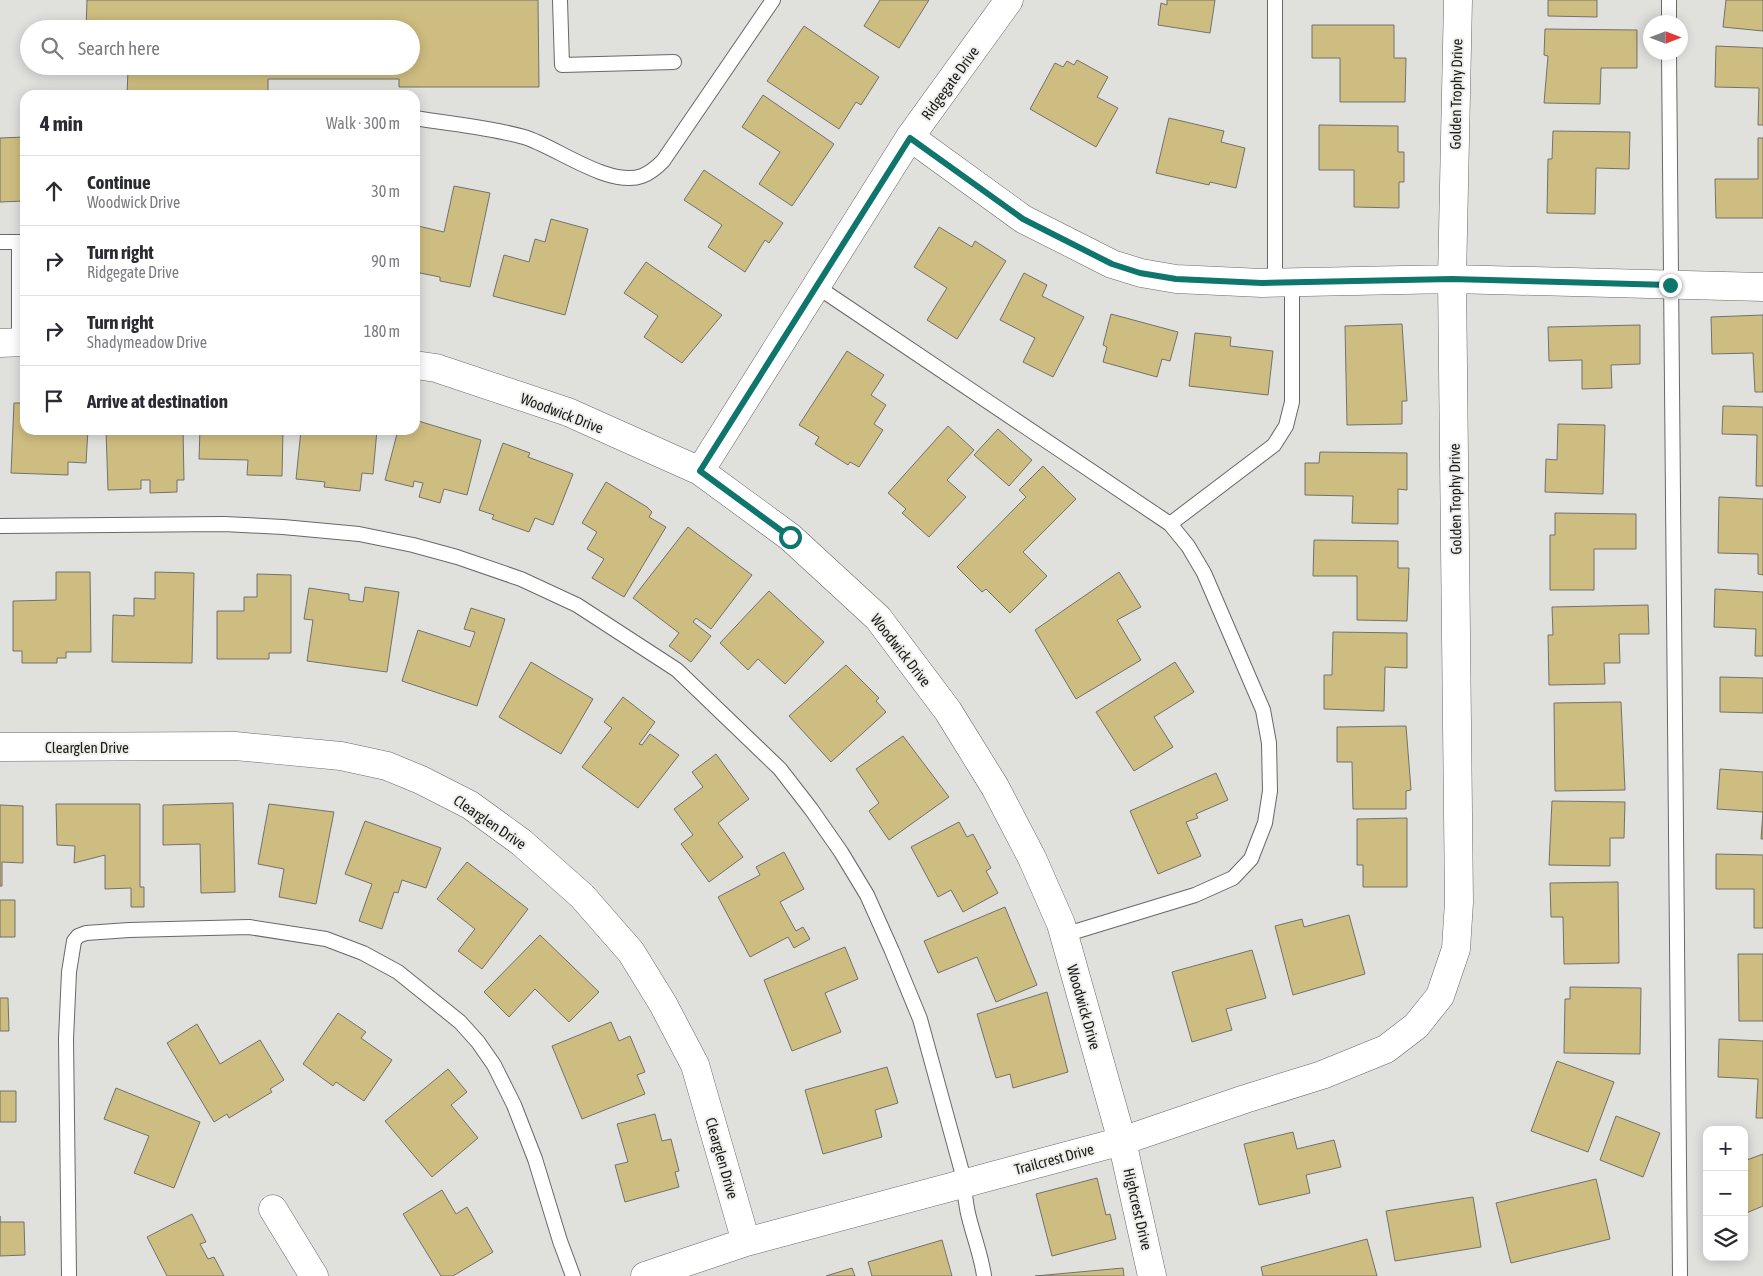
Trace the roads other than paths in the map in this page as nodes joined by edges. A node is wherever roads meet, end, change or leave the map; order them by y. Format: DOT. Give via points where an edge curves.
graph roads {
  1 [pos="560,0"];
  2 [pos="773,0"];
  3 [pos="1009,0"];
  4 [pos="1275,0"];
  5 [pos="1458,0"];
  6 [pos="1669,0"];
  7 [pos="1669,15"];
  8 [pos="1669,60"];
  9 [pos="674,62"];
  10 [pos="420,119"];
  11 [pos="910,138"];
  12 [pos="0,242"];
  13 [pos="1452,279"];
  14 [pos="1283,283"];
  15 [pos="1670,285"];
  16 [pos="816,286"];
  17 [pos="1763,287"];
  18 [pos="15,342"];
  19 [pos="420,366"];
  20 [pos="700,471"];
  21 [pos="1170,524"];
  22 [pos="0,526"];
  23 [pos="0,748"];
  24 [pos="1064,935"];
  25 [pos="1440,996"];
  26 [pos="1122,1141"];
  27 [pos="965,1183"];
  28 [pos="273,1210"];
  29 [pos="746,1242"];
  30 [pos="69,1276"];
  31 [pos="314,1276"];
  32 [pos="573,1276"];
  33 [pos="645,1276"];
  34 [pos="984,1276"];
  35 [pos="1152,1276"];
  36 [pos="1680,1276"];
  1 -- 9 [label="lane" via="562,65"];
  2 -- 10 [label="lane" via="663,161 641,177 610,175 583,166 527,138 505,132"];
  3 -- 11 [label="street, Ridgegate Drive"];
  4 -- 14 [label="lane"];
  5 -- 13 [label="street, Golden Trophy Drive"];
  6 -- 7 [label="lane"];
  8 -- 15 [label="lane"];
  11 -- 14 [label="street" via="1023,219 1112,264 1176,279"];
  11 -- 16 [label="street, Ridgegate Drive"];
  12 -- 18 [label="lane" via="18,242"];
  13 -- 14 [label="street"];
  13 -- 15 [label="street"];
  13 -- 25 [label="street, Golden Trophy Drive" via="1459,902 1456,949"];
  14 -- 21 [label="lane" via="1292,402 1286,426 1274,445"];
  15 -- 17 [label="street"];
  15 -- 36 [label="lane"];
  16 -- 20 [label="street, Ridgegate Drive"];
  16 -- 21 [label="lane"];
  19 -- 20 [label="street, Woodwick Drive" via="436,368 568,412"];
  20 -- 24 [label="street, Woodwick Drive" via="790,537 878,618 948,711 995,787 1032,858"];
  21 -- 24 [label="lane" via="1204,573 1263,710 1269,743 1270,791 1265,823 1251,859 1233,878 1195,895"];
  22 -- 27 [label="lane" via="224,524 359,534 457,557 521,579 576,605 676,670 780,770 841,852 867,895 920,1020"];
  23 -- 29 [label="street, Clearglen Drive" via="235,746 341,756 387,766 470,805 521,842 582,896 631,952 695,1065"];
  24 -- 26 [label="street, Woodwick Drive"];
  25 -- 26 [label="street, Trailcrest Drive" via="1416,1026 1386,1050 1322,1075"];
  26 -- 27 [label="street, Trailcrest Drive"];
  26 -- 35 [label="street, Highcrest Drive"];
  27 -- 29 [label="street, Trailcrest Drive"];
  27 -- 34 [label="lane" via="964,1196"];
  28 -- 31 [label="street"];
  29 -- 33 [label="street, Trailcrest Drive"];
  30 -- 32 [label="lane" via="66,1040 74,941 86,933 248,927 326,940 363,953 398,972 460,1022 494,1065 514,1105"];
}
